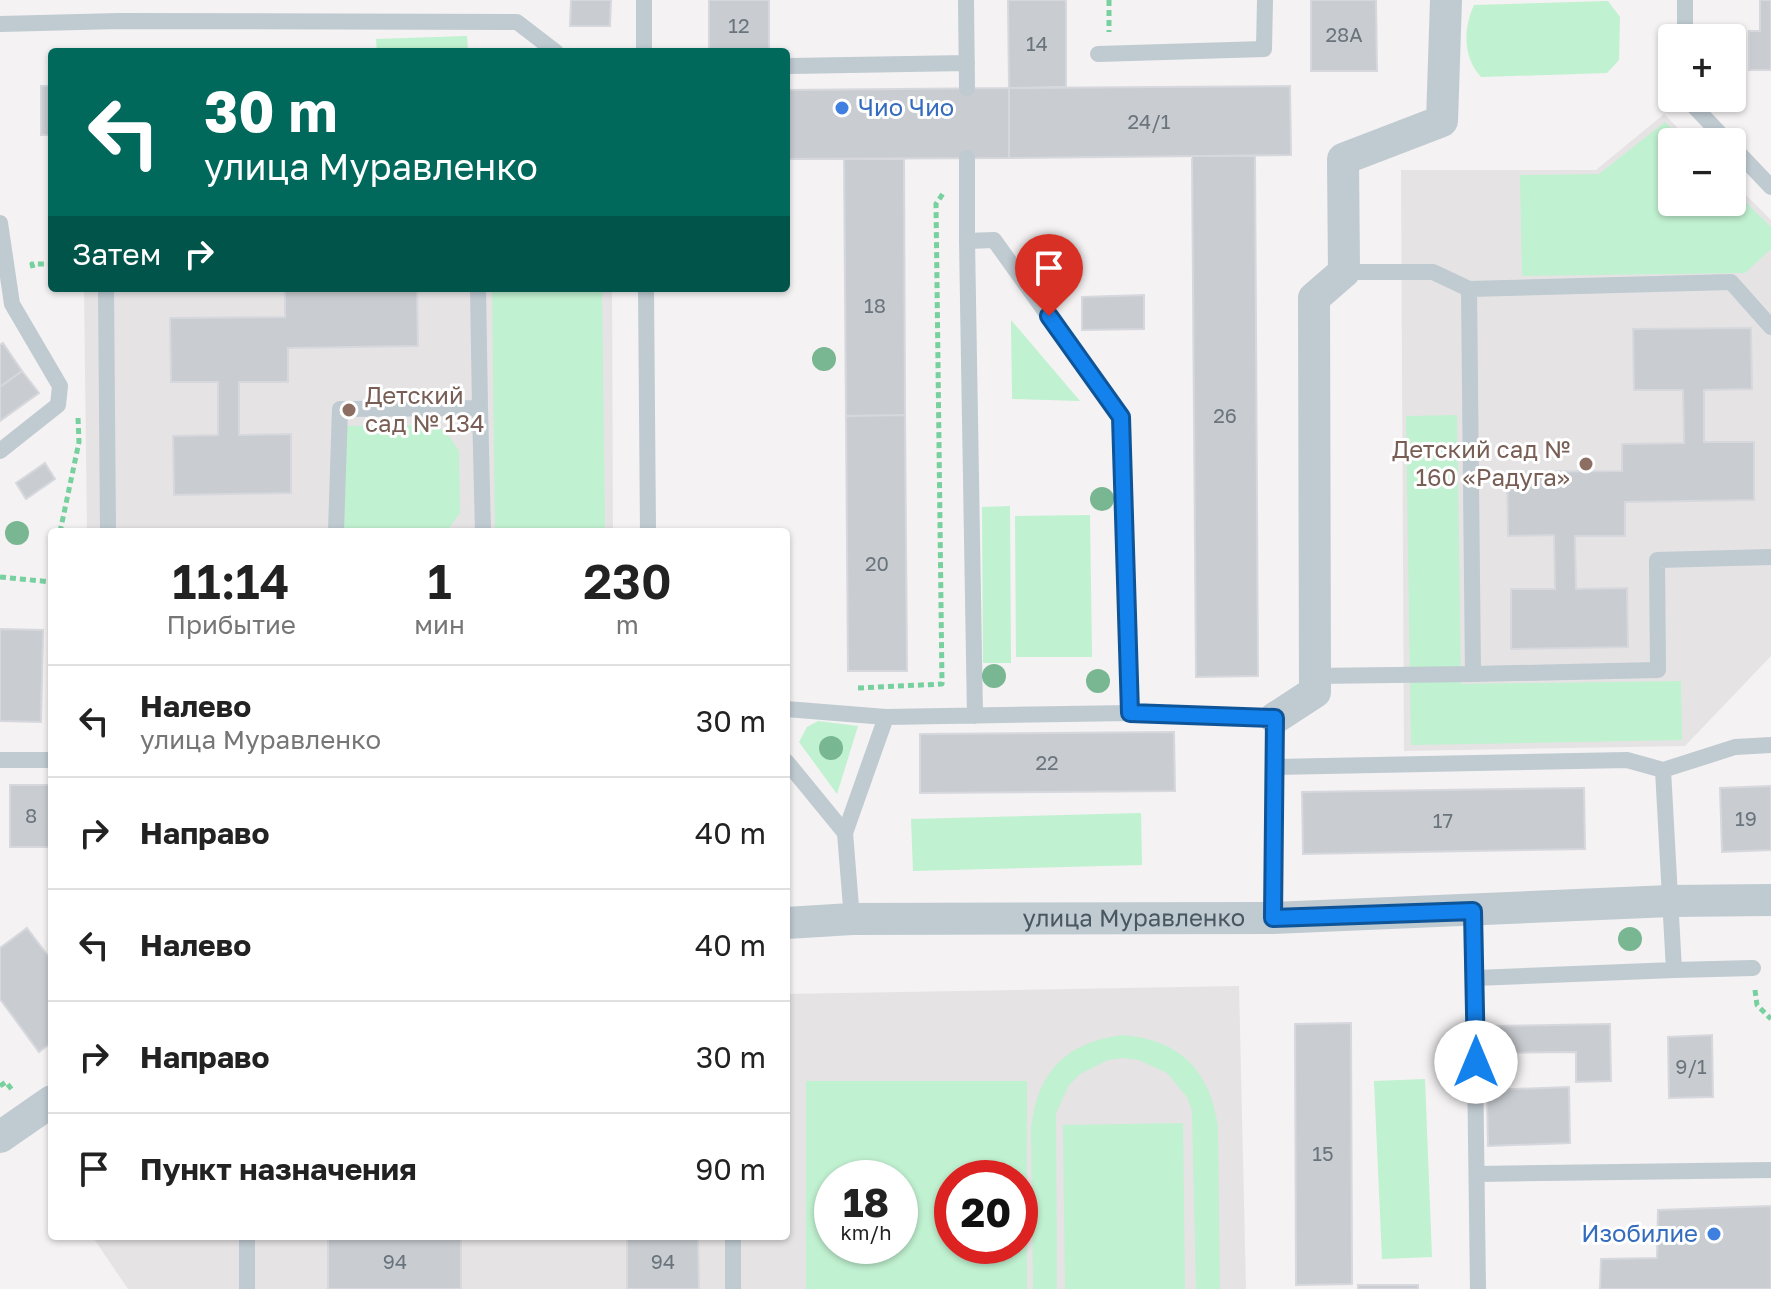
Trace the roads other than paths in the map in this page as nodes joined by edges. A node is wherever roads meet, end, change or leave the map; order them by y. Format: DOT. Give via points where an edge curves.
graph roads {
  1 [pos="644,0"];
  2 [pos="966,0"];
  3 [pos="1265,0"];
  4 [pos="1446,0"];
  5 [pos="1685,0"];
  6 [pos="0,24"];
  7 [pos="1685,24"];
  8 [pos="551,48"];
  9 [pos="644,48"];
  10 [pos="1104,53"];
  11 [pos="967,63"];
  12 [pos="790,66"];
  13 [pos="967,88"];
  14 [pos="1699,112"];
  15 [pos="1715,128"];
  16 [pos="967,158"];
  17 [pos="1746,161"];
  18 [pos="1771,187"];
  19 [pos="0,223"];
  20 [pos="967,241"];
  21 [pos="1344,272"];
  22 [pos="1469,289"];
  23 [pos="106,292"];
  24 [pos="478,292"];
  25 [pos="646,292"];
  26 [pos="1771,327"];
  27 [pos="480,408"];
  28 [pos="0,451"];
  29 [pos="108,528"];
  30 [pos="336,528"];
  31 [pos="483,528"];
  32 [pos="648,528"];
  33 [pos="1771,557"];
  34 [pos="1473,674"];
  35 [pos="1314,676"];
  36 [pos="790,709"];
  37 [pos="1130,713"];
  38 [pos="975,716"];
  39 [pos="886,717"];
  40 [pos="1275,718"];
  41 [pos="1771,745"];
  42 [pos="0,760"];
  43 [pos="48,760"];
  44 [pos="790,766"];
  45 [pos="1275,767"];
  46 [pos="1663,770"];
  47 [pos="845,833"];
  48 [pos="1771,900"];
  49 [pos="1670,901"];
  50 [pos="1473,911"];
  51 [pos="1273,918"];
  52 [pos="852,919"];
  53 [pos="790,923"];
  54 [pos="1753,968"];
  55 [pos="1674,970"];
  56 [pos="1475,978"];
  57 [pos="48,1104"];
  58 [pos="0,1137"];
  59 [pos="1771,1170"];
  60 [pos="1477,1174"];
  61 [pos="247,1240"];
  62 [pos="733,1240"];
  63 [pos="247,1289"];
  64 [pos="733,1289"];
  65 [pos="1478,1289"];
  1 -- 9 [label="lane"];
  2 -- 11 [label="lane"];
  3 -- 10 [label="lane" via="1264,49"];
  4 -- 21 [label="street" via="1442,121 1343,159"];
  5 -- 7 [label="lane"];
  6 -- 8 [label="lane" via="517,22"];
  11 -- 12 [label="lane"];
  11 -- 13 [label="lane"];
  14 -- 15 [label="lane"];
  16 -- 20 [label="lane"];
  17 -- 18 [label="lane"];
  19 -- 28 [label="lane" via="12,304 60,386 58,405"];
  20 -- 37 [label="lane" via="994,240 1121,417"];
  20 -- 38 [label="lane"];
  21 -- 22 [label="lane" via="1433,272"];
  21 -- 35 [label="street" via="1314,298"];
  22 -- 26 [label="lane" via="1731,282"];
  22 -- 34 [label="lane"];
  23 -- 29 [label="lane"];
  24 -- 27 [label="lane"];
  25 -- 32 [label="lane"];
  27 -- 30 [label="lane" via="340,409"];
  27 -- 31 [label="lane"];
  33 -- 34 [label="lane" via="1657,560 1658,670"];
  34 -- 35 [label="lane"];
  35 -- 40 [label="street" via="1315,692"];
  36 -- 39 [label="lane"];
  37 -- 38 [label="lane"];
  37 -- 40 [label="lane"];
  38 -- 39 [label="lane"];
  39 -- 47 [label="lane"];
  40 -- 45 [label="lane"];
  41 -- 46 [label="lane" via="1735,747"];
  42 -- 43 [label="lane"];
  44 -- 47 [label="lane"];
  45 -- 46 [label="lane" via="1627,760"];
  45 -- 51 [label="lane"];
  46 -- 49 [label="lane"];
  47 -- 52 [label="lane"];
  48 -- 49 [label="street, улица Муравленко"];
  49 -- 50 [label="street, улица Муравленко"];
  49 -- 55 [label="lane"];
  50 -- 51 [label="street, улица Муравленко"];
  50 -- 56 [label="lane"];
  51 -- 52 [label="street, улица Муравленко"];
  52 -- 53 [label="street, улица Муравленко"];
  54 -- 55 [label="lane"];
  55 -- 56 [label="lane"];
  56 -- 60 [label="lane"];
  57 -- 58 [label="street"];
  59 -- 60 [label="lane"];
  60 -- 65 [label="lane"];
  61 -- 63 [label="lane"];
  62 -- 64 [label="lane"];
}
